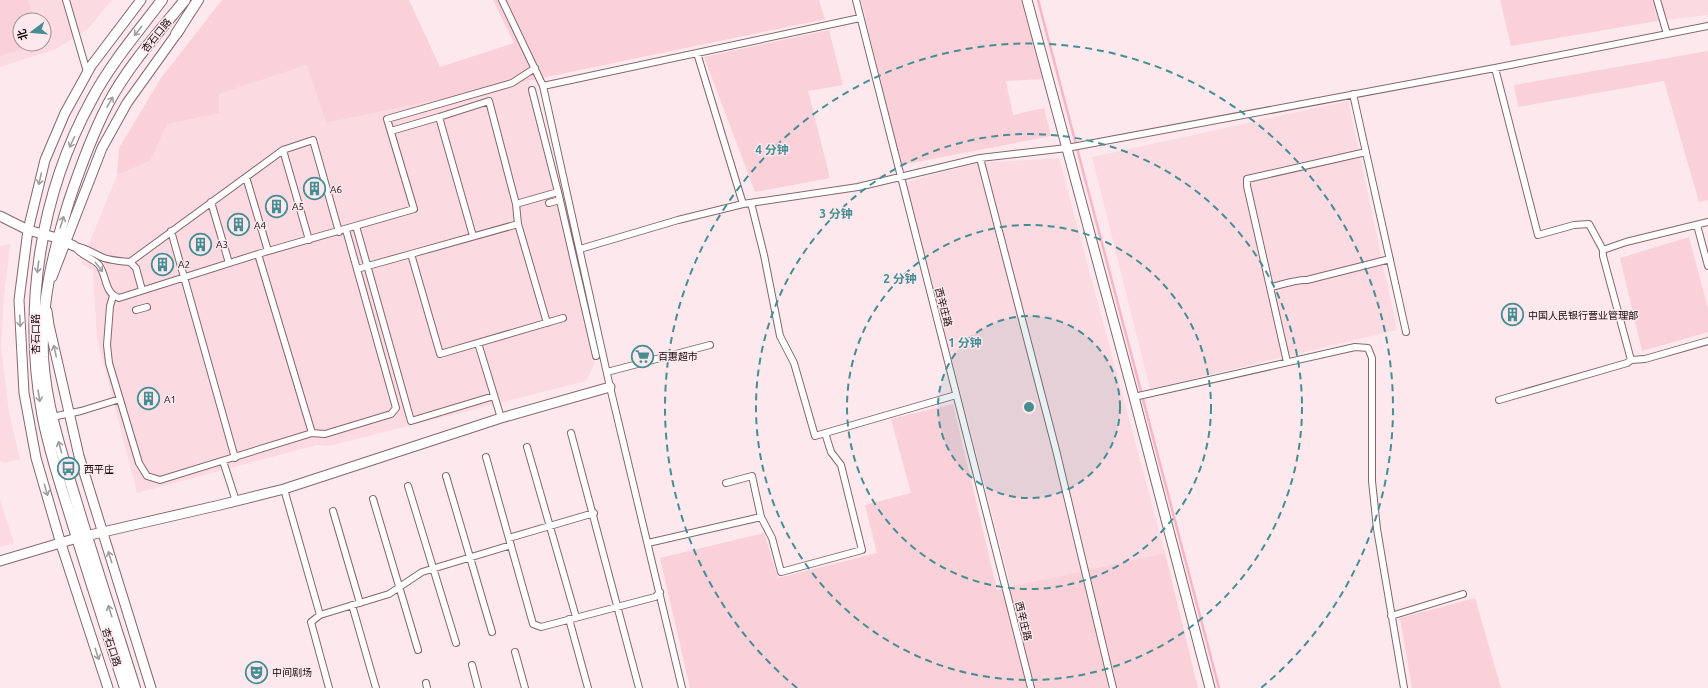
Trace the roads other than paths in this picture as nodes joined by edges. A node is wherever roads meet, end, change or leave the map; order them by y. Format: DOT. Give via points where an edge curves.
graph roads {
  1 [pos="66,0"];
  2 [pos="141,0"];
  3 [pos="162,0"];
  4 [pos="185,0"];
  5 [pos="198,0"];
  6 [pos="204,0"];
  7 [pos="502,0"];
  8 [pos="856,0"];
  9 [pos="1027,0"];
  10 [pos="1657,0"];
  11 [pos="860,18"];
  12 [pos="1708,26"];
  13 [pos="176,34"];
  14 [pos="1667,34"];
  15 [pos="696,53"];
  16 [pos="535,68"];
  17 [pos="1495,68"];
  18 [pos="87,72"];
  19 [pos="543,86"];
  20 [pos="532,90"];
  21 [pos="1353,94"];
  22 [pos="439,117"];
  23 [pos="391,131"];
  24 [pos="1067,148"];
  25 [pos="283,150"];
  26 [pos="1366,152"];
  27 [pos="980,158"];
  28 [pos="900,176"];
  29 [pos="246,177"];
  30 [pos="558,192"];
  31 [pos="560,200"];
  32 [pos="211,202"];
  33 [pos="549,203"];
  34 [pos="751,203"];
  35 [pos="516,204"];
  36 [pos="743,204"];
  37 [pos="0,216"];
  38 [pos="1708,222"];
  39 [pos="518,224"];
  40 [pos="1697,225"];
  41 [pos="356,226"];
  42 [pos="28,230"];
  43 [pos="346,230"];
  44 [pos="171,231"];
  45 [pos="339,232"];
  46 [pos="43,234"];
  47 [pos="473,236"];
  48 [pos="308,240"];
  49 [pos="66,242"];
  50 [pos="580,249"];
  51 [pos="1603,250"];
  52 [pos="268,251"];
  53 [pos="258,254"];
  54 [pos="411,254"];
  55 [pos="1390,259"];
  56 [pos="130,262"];
  57 [pos="229,263"];
  58 [pos="368,266"];
  59 [pos="1708,266"];
  60 [pos="357,270"];
  61 [pos="184,276"];
  62 [pos="1271,287"];
  63 [pos="142,290"];
  64 [pos="45,295"];
  65 [pos="113,296"];
  66 [pos="146,307"];
  67 [pos="136,310"];
  68 [pos="563,318"];
  69 [pos="547,323"];
  70 [pos="1406,332"];
  71 [pos="1708,341"];
  72 [pos="478,343"];
  73 [pos="710,345"];
  74 [pos="440,354"];
  75 [pos="432,355"];
  76 [pos="596,356"];
  77 [pos="1631,360"];
  78 [pos="1287,362"];
  79 [pos="607,372"];
  80 [pos="610,387"];
  81 [pos="956,395"];
  82 [pos="494,396"];
  83 [pos="1134,397"];
  84 [pos="120,399"];
  85 [pos="1499,400"];
  86 [pos="68,414"];
  87 [pos="52,416"];
  88 [pos="501,418"];
  89 [pos="312,433"];
  90 [pos="826,433"];
  91 [pos="571,434"];
  92 [pos="527,447"];
  93 [pos="486,457"];
  94 [pos="235,458"];
  95 [pos="223,461"];
  96 [pos="446,476"];
  97 [pos="726,483"];
  98 [pos="408,486"];
  99 [pos="284,489"];
  100 [pos="373,499"];
  101 [pos="236,501"];
  102 [pos="333,511"];
  103 [pos="594,513"];
  104 [pos="761,517"];
  105 [pos="103,533"];
  106 [pos="82,537"];
  107 [pos="509,538"];
  108 [pos="648,543"];
  109 [pos="61,544"];
  110 [pos="511,545"];
  111 [pos="471,558"];
  112 [pos="0,561"];
  113 [pos="432,569"];
  114 [pos="400,587"];
  115 [pos="660,592"];
  116 [pos="1463,594"];
  117 [pos="360,603"];
  118 [pos="352,605"];
  119 [pos="618,605"];
  120 [pos="320,615"];
  121 [pos="1391,616"];
  122 [pos="576,617"];
  123 [pos="569,619"];
  124 [pos="492,632"];
  125 [pos="456,643"];
  126 [pos="418,650"];
  127 [pos="515,652"];
  128 [pos="472,665"];
  129 [pos="108,688"];
  130 [pos="125,688"];
  131 [pos="135,688"];
  132 [pos="151,688"];
  133 [pos="329,688"];
  134 [pos="376,688"];
  135 [pos="478,688"];
  136 [pos="525,688"];
  137 [pos="588,688"];
  138 [pos="639,688"];
  139 [pos="682,688"];
  140 [pos="1031,688"];
  141 [pos="1113,688"];
  142 [pos="1210,688"];
  143 [pos="1404,688"];
  1 -- 18 [label="street"];
  2 -- 18 [label="street, 杏石口路"];
  3 -- 46 [label="main road, 杏石口路, one-way" via="121,53 92,99 62,164"];
  49 -- 4 [label="main road, 杏石口路, one-way" via="80,168 108,104 135,62"];
  5 -- 13 [label="main road"];
  6 -- 13 [label="street"];
  7 -- 16 [label="street"];
  8 -- 11 [label="street, 西辛庄路"];
  9 -- 24 [label="street"];
  10 -- 14 [label="street"];
  11 -- 15 [label="street"];
  11 -- 28 [label="street, 西辛庄路"];
  12 -- 14 [label="street"];
  13 -- 49 [label="street" via="127,103 102,148"];
  14 -- 17 [label="street"];
  15 -- 19 [label="street"];
  15 -- 36 [label="street"];
  16 -- 19 [label="street"];
  16 -- 23 [label="street" via="512,83 387,119"];
  17 -- 21 [label="street"];
  17 -- 51 [label="street" via="1538,235 1574,225 1589,224"];
  18 -- 42 [label="street, 杏石口路, one-way" via="65,113 45,160"];
  19 -- 50 [label="street"];
  20 -- 30 [label="street"];
  21 -- 24 [label="street"];
  21 -- 26 [label="street"];
  22 -- 23 [label="street"];
  22 -- 35 [label="street" via="489,101"];
  22 -- 47 [label="street"];
  23 -- 41 [label="street" via="414,209"];
  24 -- 27 [label="street"];
  24 -- 83 [label="street"];
  25 -- 29 [label="street"];
  25 -- 45 [label="street" via="313,140"];
  25 -- 48 [label="street"];
  26 -- 55 [label="street"];
  26 -- 62 [label="street" via="1247,179"];
  27 -- 28 [label="street"];
  27 -- 141 [label="street" via="1052,435"];
  28 -- 34 [label="street" via="858,187"];
  28 -- 81 [label="street, 西辛庄路"];
  29 -- 32 [label="street"];
  29 -- 52 [label="street"];
  30 -- 31 [label="street"];
  30 -- 35 [label="street"];
  31 -- 33 [label="street"];
  31 -- 76 [label="street"];
  32 -- 44 [label="street"];
  32 -- 57 [label="street"];
  34 -- 36 [label="street"];
  34 -- 90 [label="street" via="780,336 794,363 815,436"];
  35 -- 39 [label="street"];
  36 -- 50 [label="street"];
  37 -- 42 [label="street"];
  38 -- 40 [label="street"];
  39 -- 47 [label="street"];
  39 -- 69 [label="street"];
  40 -- 51 [label="street"];
  40 -- 59 [label="street"];
  41 -- 43 [label="street"];
  41 -- 58 [label="street"];
  42 -- 46 [label="street"];
  42 -- 109 [label="street, 杏石口路, one-way" via="19,300 24,393 36,458"];
  43 -- 45 [label="street"];
  43 -- 60 [label="street"];
  44 -- 56 [label="street"];
  44 -- 61 [label="street"];
  45 -- 48 [label="street"];
  46 -- 49 [label="street"];
  46 -- 106 [label="main road, 杏石口路, one-way" via="36,283 34,334 37,383 49,444"];
  47 -- 54 [label="street"];
  48 -- 52 [label="street"];
  49 -- 56 [label="street" via="109,259"];
  49 -- 64 [label="main road, 杏石口路"];
  49 -- 65 [label="street, one-way" via="98,264"];
  50 -- 79 [label="street"];
  51 -- 77 [label="street" via="1602,256"];
  52 -- 53 [label="street"];
  53 -- 57 [label="street"];
  53 -- 89 [label="street"];
  54 -- 58 [label="street"];
  54 -- 74 [label="street"];
  55 -- 62 [label="street"];
  55 -- 70 [label="street"];
  56 -- 63 [label="street" via="136,268"];
  57 -- 61 [label="street"];
  58 -- 60 [label="street"];
  58 -- 82 [label="street" via="411,421"];
  60 -- 89 [label="street" via="396,408 391,414 354,426 325,434"];
  61 -- 63 [label="street"];
  61 -- 94 [label="street"];
  62 -- 78 [label="street"];
  63 -- 65 [label="street" via="119,298"];
  86 -- 64 [label="street, 杏石口路, one-way"];
  64 -- 87 [label="main road, 杏石口路" via="44,358"];
  65 -- 84 [label="street" via="107,345 109,363"];
  66 -- 67 [label="street"];
  68 -- 69 [label="street"];
  69 -- 72 [label="street"];
  71 -- 77 [label="street" via="1645,359"];
  72 -- 74 [label="street"];
  72 -- 82 [label="street"];
  73 -- 79 [label="street"];
  74 -- 75 [label="street"];
  77 -- 85 [label="street"];
  78 -- 83 [label="street"];
  78 -- 121 [label="street" via="1354,346 1368,348 1372,358 1372,481"];
  79 -- 80 [label="street"];
  80 -- 88 [label="street"];
  80 -- 108 [label="street"];
  81 -- 90 [label="street"];
  81 -- 140 [label="street, 西辛庄路"];
  82 -- 88 [label="street"];
  83 -- 142 [label="street"];
  84 -- 86 [label="street"];
  84 -- 95 [label="street" via="139,463 148,476 160,480"];
  86 -- 87 [label="street"];
  86 -- 105 [label="street, 杏石口路"];
  106 -- 87 [label="main road, 杏石口路, one-way"];
  88 -- 99 [label="street"];
  89 -- 94 [label="street"];
  90 -- 104 [label="street" via="831,452 841,465 862,550 781,572 772,538"];
  91 -- 103 [label="street"];
  92 -- 122 [label="street"];
  93 -- 107 [label="street"];
  94 -- 95 [label="street"];
  95 -- 101 [label="street"];
  96 -- 111 [label="street"];
  97 -- 104 [label="street" via="752,476"];
  98 -- 113 [label="street"];
  99 -- 101 [label="street"];
  99 -- 120 [label="street"];
  100 -- 114 [label="street"];
  101 -- 105 [label="street"];
  102 -- 117 [label="street"];
  103 -- 107 [label="street"];
  103 -- 119 [label="street"];
  104 -- 108 [label="street"];
  105 -- 106 [label="street"];
  132 -- 105 [label="street, 杏石口路, one-way"];
  106 -- 109 [label="street"];
  106 -- 130 [label="main road, 杏石口路"];
  131 -- 106 [label="main road, 杏石口路, one-way"];
  107 -- 110 [label="street"];
  108 -- 115 [label="street"];
  109 -- 112 [label="street"];
  109 -- 129 [label="street, 杏石口路, one-way"];
  110 -- 111 [label="street"];
  110 -- 123 [label="street" via="534,624 541,627"];
  111 -- 113 [label="street"];
  111 -- 124 [label="street"];
  113 -- 114 [label="street" via="422,572"];
  113 -- 125 [label="street"];
  114 -- 117 [label="street" via="389,594"];
  114 -- 126 [label="street"];
  115 -- 119 [label="street" via="655,596"];
  115 -- 139 [label="street"];
  116 -- 121 [label="street"];
  117 -- 118 [label="street"];
  118 -- 120 [label="street"];
  118 -- 134 [label="street"];
  119 -- 122 [label="street"];
  119 -- 138 [label="street"];
  120 -- 133 [label="street" via="311,622"];
  121 -- 143 [label="street"];
  122 -- 123 [label="street"];
  123 -- 137 [label="street"];
  127 -- 136 [label="street"];
  128 -- 135 [label="street"];
}
